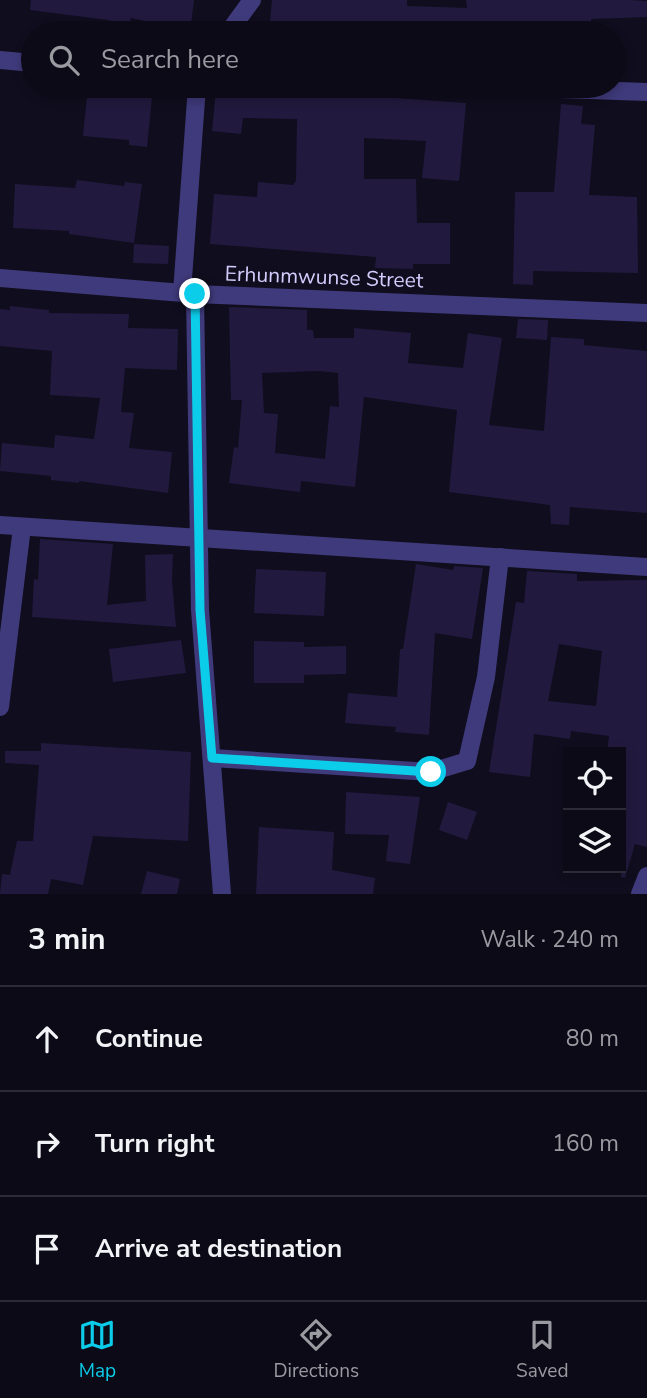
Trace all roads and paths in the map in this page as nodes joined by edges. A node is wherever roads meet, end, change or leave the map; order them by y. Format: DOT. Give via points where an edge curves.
graph roads {
  1 [pos="252,0"];
  2 [pos="237,21"];
  3 [pos="0,60"];
  4 [pos="21,62"];
  5 [pos="626,91"];
  6 [pos="647,92"];
  7 [pos="196,98"];
  8 [pos="0,278"];
  9 [pos="188,293"];
  10 [pos="647,313"];
  11 [pos="0,526"];
  12 [pos="22,527"];
  13 [pos="199,539"];
  14 [pos="500,557"];
  15 [pos="647,567"];
  16 [pos="0,707"];
  17 [pos="212,758"];
  18 [pos="647,876"];
  19 [pos="222,894"];
  20 [pos="640,894"];
  1 -- 2 [label="street"];
  3 -- 4 [label="street"];
  5 -- 6 [label="street"];
  7 -- 9 [label="street"];
  8 -- 9 [label="street, Erhunmwunse Street"];
  9 -- 10 [label="street, Erhunmwunse Street"];
  9 -- 13 [label="street"];
  11 -- 12 [label="street"];
  12 -- 13 [label="street"];
  12 -- 16 [label="street"];
  13 -- 14 [label="street"];
  13 -- 17 [label="street"];
  14 -- 15 [label="street"];
  14 -- 17 [label="street" via="486,677 467,761 431,772"];
  17 -- 19 [label="street"];
  18 -- 20 [label="street"];
}
